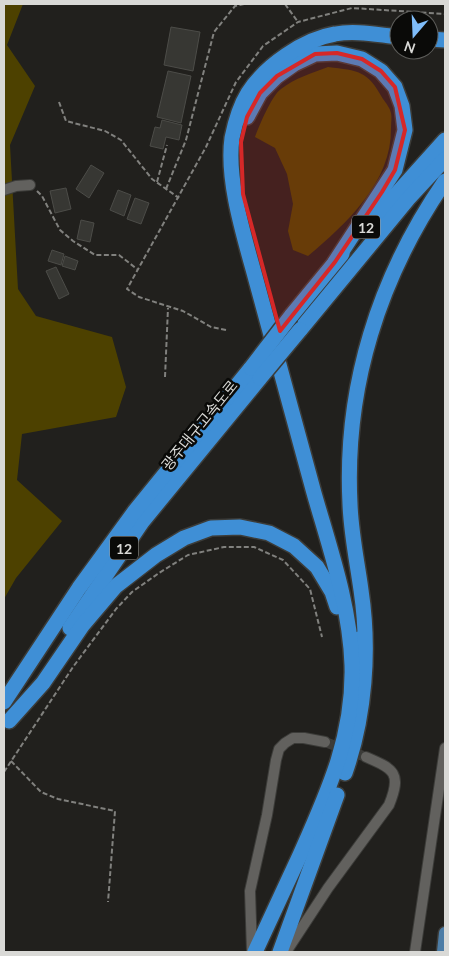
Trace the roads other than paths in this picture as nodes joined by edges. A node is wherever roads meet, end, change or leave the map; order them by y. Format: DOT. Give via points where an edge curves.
graph roads {
  1 [pos="389,36"];
  2 [pos="445,140"];
  3 [pos="445,159"];
  4 [pos="445,180"];
  5 [pos="30,185"];
  6 [pos="4,190"];
  7 [pos="335,262"];
  8 [pos="255,373"];
  9 [pos="358,667"];
  10 [pos="4,702"];
  11 [pos="6,725"];
  12 [pos="325,742"];
  13 [pos="445,748"];
  14 [pos="366,757"];
  15 [pos="445,934"];
  16 [pos="253,952"];
  17 [pos="280,952"];
  18 [pos="286,952"];
  19 [pos="416,952"];
  20 [pos="443,952"];
  1 -- 9 [label="highway" via="335,34 308,41 285,56 249,92 239,111 232,138 231,168 244,236 341,586"];
  2 -- 7 [label="highway, 광주대구고속도로 / 12"];
  3 -- 8 [label="highway, 광주대구고속도로 / 12, bridge" via="300,330"];
  4 -- 9 [label="highway" via="424,211 383,295 360,371 349,466 353,542 365,631"];
  5 -- 6 [label="street"];
  7 -- 8 [label="highway, 광주대구고속도로 / 12, bridge" via="291,316"];
  7 -- 9 [label="highway" via="396,170 405,130 402,106 395,87 381,71 362,59 336,53 315,54 294,64 260,93 247,117 240,166 253,236 349,584"];
  8 -- 10 [label="highway, 광주대구고속도로 / 12" via="135,511 78,588"];
  8 -- 11 [label="highway, 광주대구고속도로 / 12" via="142,522"];
  9 -- 11 [label="highway" via="332,592 317,567 294,546 269,533 240,527 211,528 184,538 156,555 116,586 82,626 43,683"];
  9 -- 16 [label="highway" via="335,775"];
  9 -- 17 [label="highway" via="363,686 353,748"];
  12 -- 16 [label="street" via="293,738 279,749 250,891"];
  13 -- 19 [label="street"];
  14 -- 18 [label="street" via="387,766 396,779 389,805"];
  15 -- 20 [label="main road"];
}
